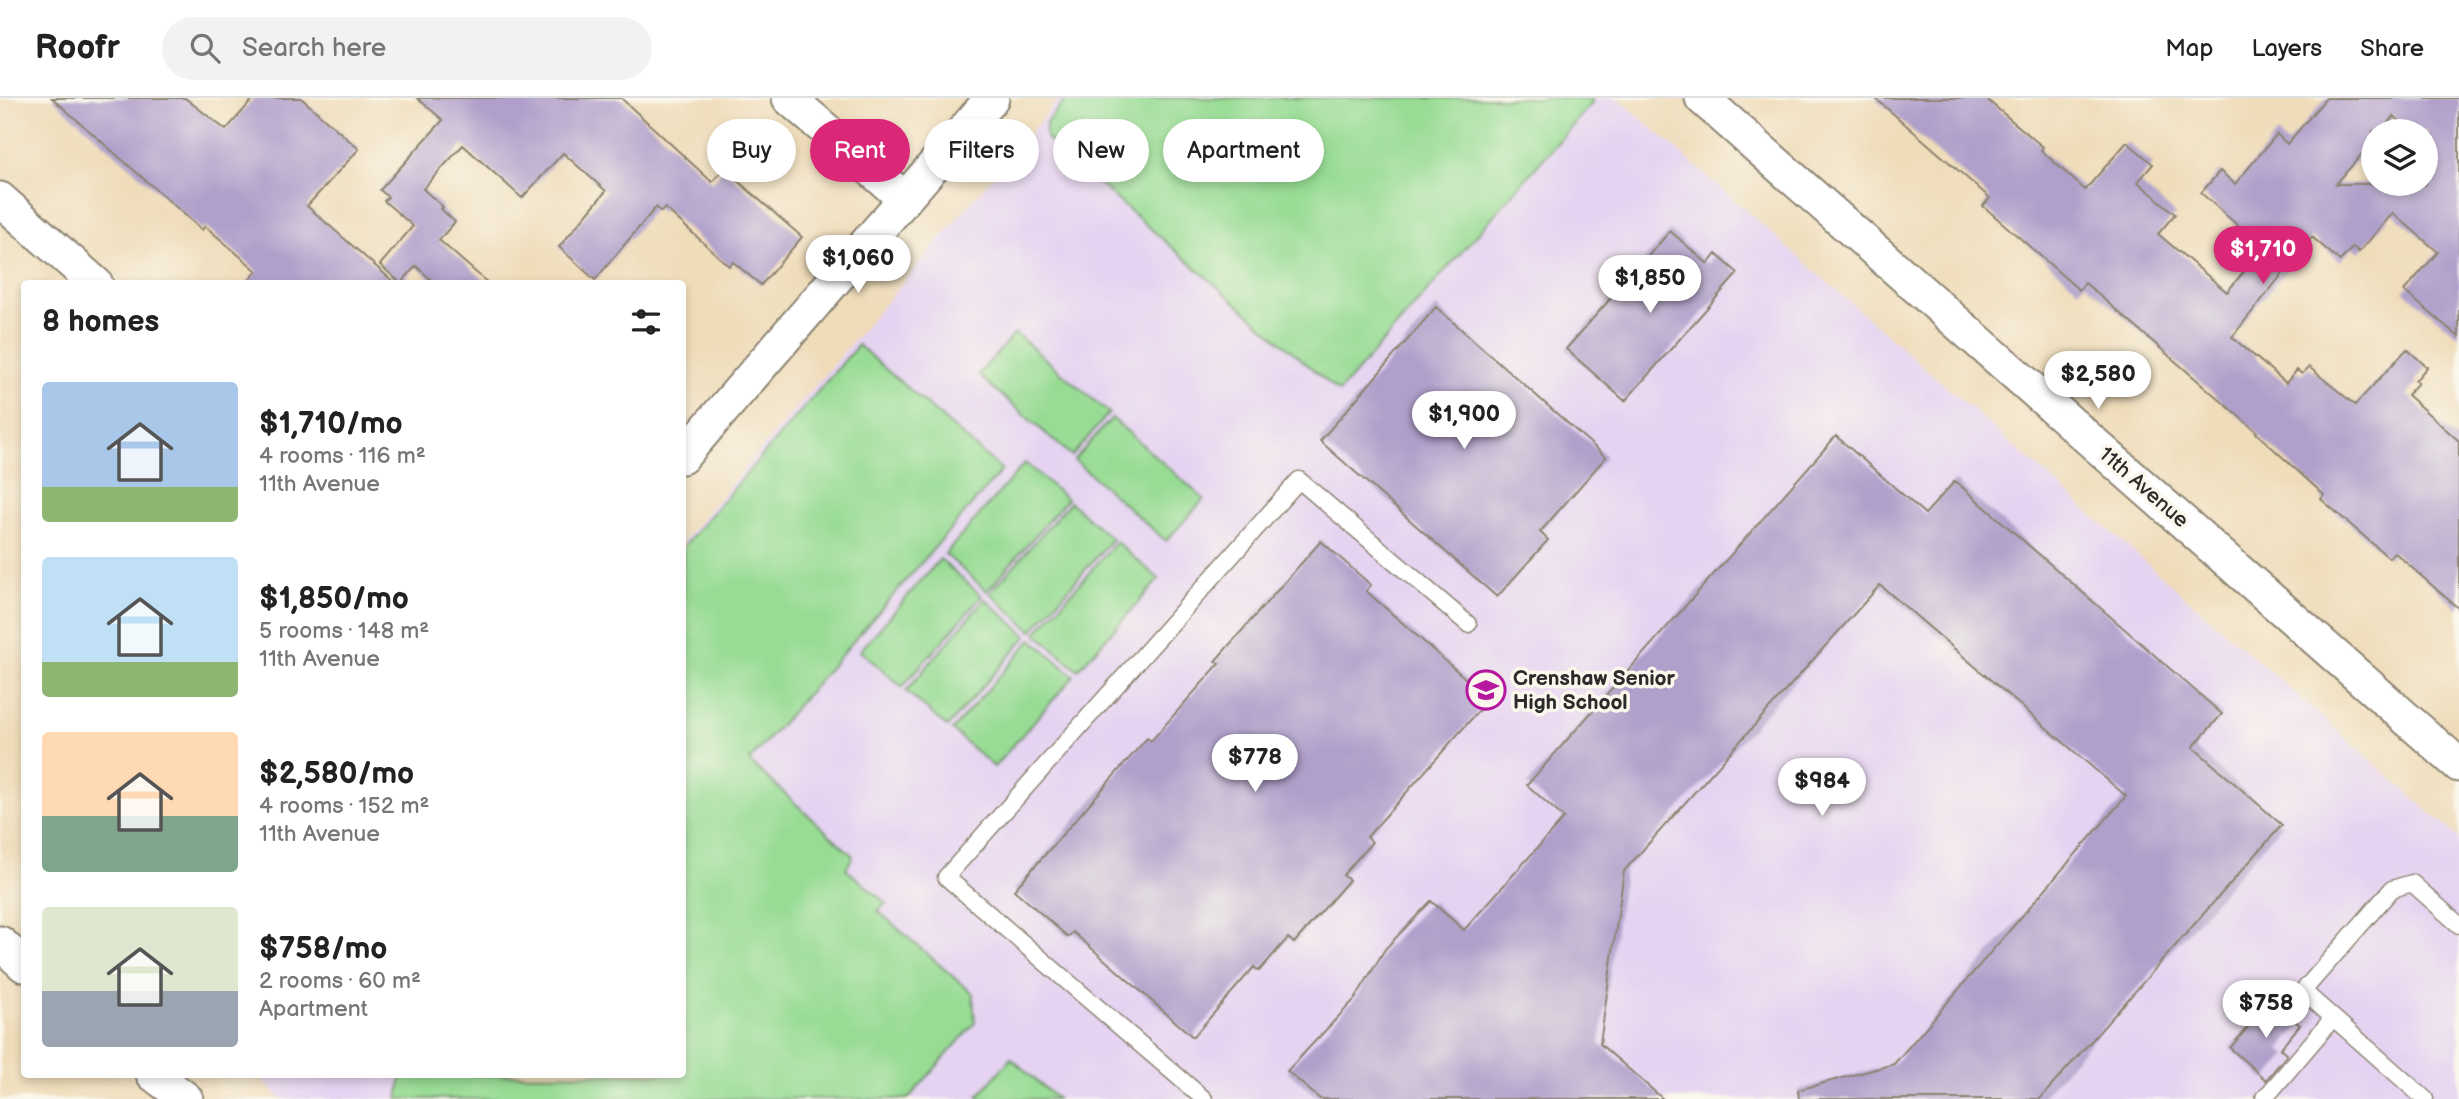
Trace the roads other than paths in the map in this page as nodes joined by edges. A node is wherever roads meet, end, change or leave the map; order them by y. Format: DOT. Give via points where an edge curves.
graph roads {
  1 [pos="789,98"];
  2 [pos="992,98"];
  3 [pos="1702,98"];
  4 [pos="0,199"];
  5 [pos="905,199"];
  6 [pos="91,280"];
  7 [pos="686,452"];
  8 [pos="1468,624"];
  9 [pos="2459,765"];
  10 [pos="2459,925"];
  11 [pos="0,943"];
  12 [pos="21,962"];
  13 [pos="2333,1018"];
  14 [pos="1204,1099"];
  15 [pos="2264,1099"];
  16 [pos="2425,1099"];
  1 -- 5 [label="street"];
  2 -- 5 [label="street"];
  3 -- 9 [label="street, 11th Avenue"];
  4 -- 6 [label="street"];
  5 -- 7 [label="street"];
  8 -- 14 [label="lane" via="1299,480 946,877"];
  10 -- 13 [label="lane" via="2412,883 2392,889 2303,991"];
  11 -- 12 [label="street"];
  13 -- 15 [label="lane"];
  13 -- 16 [label="lane"];
}
